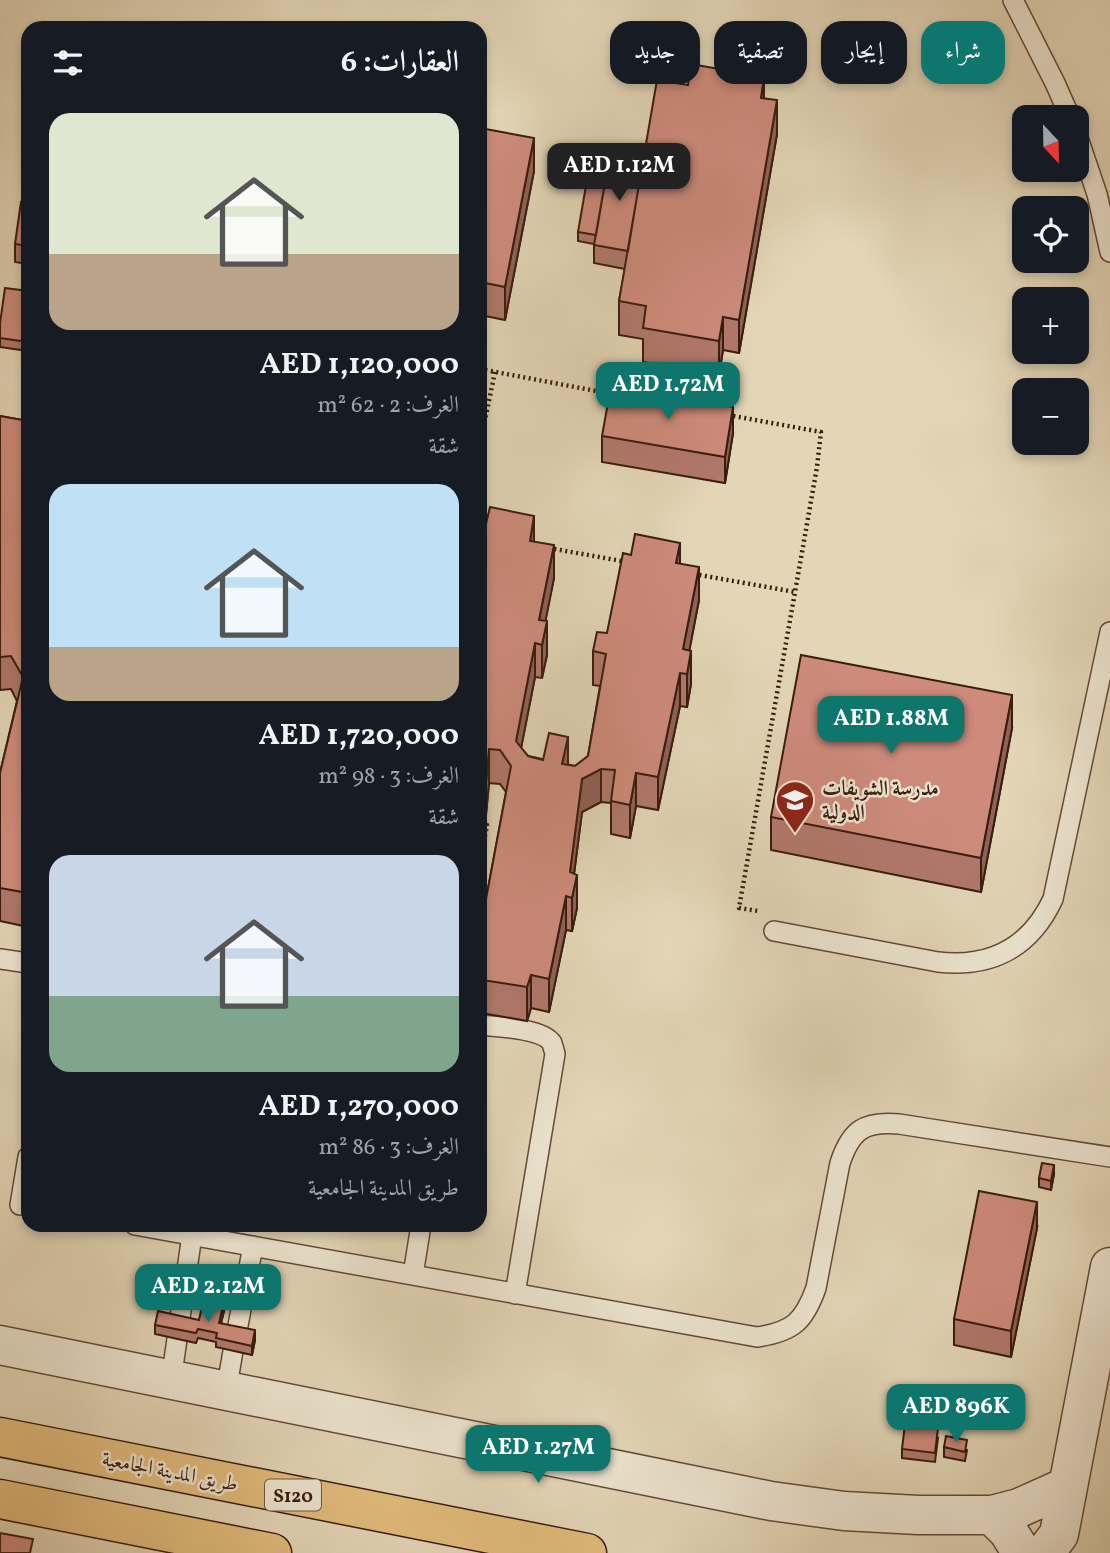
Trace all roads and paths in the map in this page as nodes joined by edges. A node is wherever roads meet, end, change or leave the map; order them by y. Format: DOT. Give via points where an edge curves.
graph roads {
  1 [pos="1013,0"];
  2 [pos="1065,105"];
  3 [pos="1089,170"];
  4 [pos="1110,252"];
  5 [pos="487,370"];
  6 [pos="495,372"];
  7 [pos="617,394"];
  8 [pos="487,410"];
  9 [pos="726,414"];
  10 [pos="548,548"];
  11 [pos="631,562"];
  12 [pos="685,572"];
  13 [pos="795,592"];
  14 [pos="1110,632"];
  15 [pos="770,922"];
  16 [pos="0,958"];
  17 [pos="21,962"];
  18 [pos="487,1026"];
  19 [pos="1110,1157"];
  20 [pos="21,1184"];
  21 [pos="16,1204"];
  22 [pos="175,1232"];
  23 [pos="420,1232"];
  24 [pos="192,1235"];
  25 [pos="253,1246"];
  26 [pos="1110,1267"];
  27 [pos="413,1275"];
  28 [pos="515,1294"];
  29 [pos="0,1345"];
  30 [pos="171,1381"];
  31 [pos="226,1392"];
  32 [pos="0,1437"];
  33 [pos="1068,1486"];
  34 [pos="0,1499"];
  35 [pos="992,1515"];
  36 [pos="1056,1547"];
  37 [pos="272,1553"];
  38 [pos="587,1553"];
  39 [pos="1022,1553"];
  1 -- 2 [label="lane"];
  3 -- 4 [label="lane"];
  5 -- 6 [label="path"];
  6 -- 7 [label="path"];
  6 -- 8 [label="path"];
  9 -- 13 [label="path" via="821,432"];
  10 -- 11 [label="path"];
  12 -- 13 [label="path"];
  13 -- 15 [label="path" via="739,908"];
  14 -- 15 [label="lane" via="1053,899 1024,940 992,958 956,964"];
  16 -- 17 [label="lane"];
  18 -- 28 [label="lane" via="544,1035 555,1054"];
  19 -- 28 [label="lane" via="899,1124 879,1122 860,1130 846,1144 840,1163 809,1308 796,1324 778,1334 757,1337"];
  20 -- 21 [label="lane"];
  22 -- 24 [label="lane"];
  23 -- 27 [label="lane"];
  24 -- 25 [label="lane"];
  24 -- 30 [label="lane"];
  25 -- 27 [label="lane"];
  25 -- 31 [label="lane"];
  26 -- 33 [label="street"];
  27 -- 28 [label="lane"];
  29 -- 30 [label="street"];
  30 -- 31 [label="street"];
  31 -- 35 [label="street" via="771,1501 845,1511"];
  32 -- 38 [label="main road, طريق المدينة الجامعية / S120"];
  33 -- 35 [label="street"];
  33 -- 36 [label="street"];
  34 -- 37 [label="main road"];
  35 -- 39 [label="street"];
}
